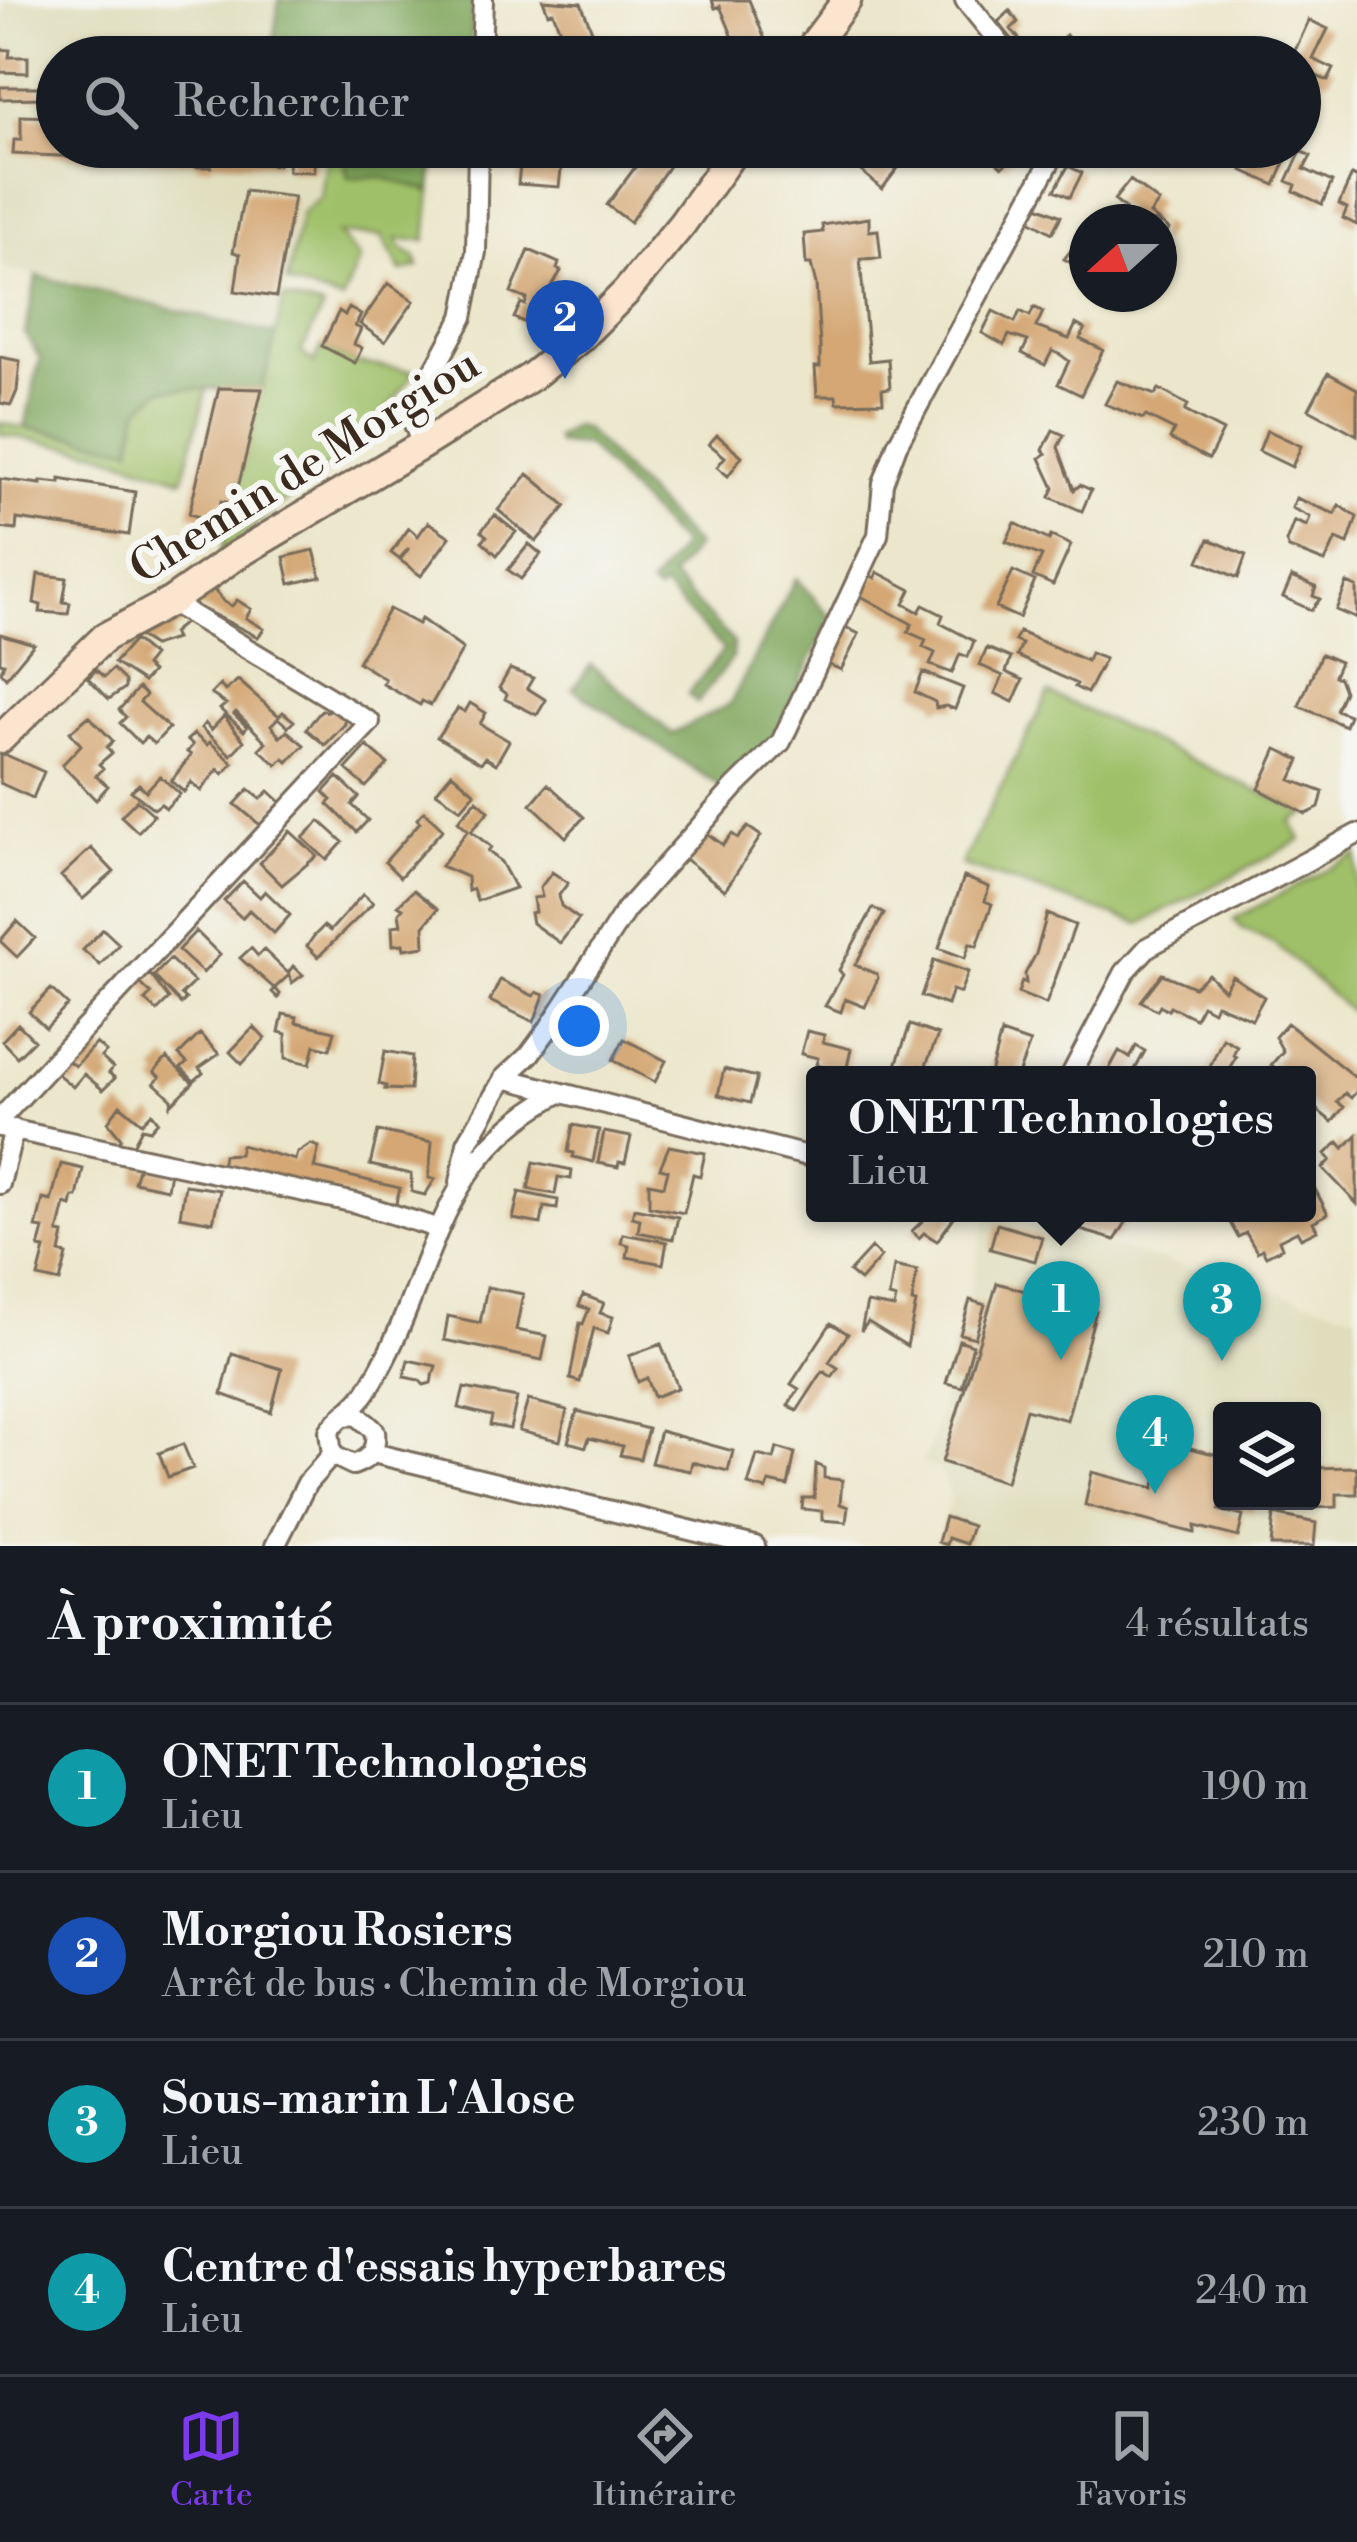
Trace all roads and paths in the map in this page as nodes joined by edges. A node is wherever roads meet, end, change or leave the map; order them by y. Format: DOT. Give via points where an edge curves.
graph roads {
  1 [pos="482,0"];
  2 [pos="847,0"];
  3 [pos="965,0"];
  4 [pos="481,36"];
  5 [pos="820,36"];
  6 [pos="994,36"];
  7 [pos="478,168"];
  8 [pos="722,168"];
  9 [pos="1047,168"];
  10 [pos="422,446"];
  11 [pos="170,602"];
  12 [pos="0,739"];
  13 [pos="1357,834"];
  14 [pos="1076,1066"];
  15 [pos="504,1078"];
  16 [pos="558,1094"];
  17 [pos="5,1125"];
  18 [pos="806,1156"];
  19 [pos="460,1182"];
  20 [pos="0,1184"];
  21 [pos="437,1228"];
  22 [pos="366,1393"];
  23 [pos="344,1416"];
  24 [pos="368,1421"];
  25 [pos="373,1453"];
  26 [pos="332,1455"];
  27 [pos="275,1546"];
  28 [pos="755,1546"];
  1 -- 4 [label="street"];
  2 -- 5 [label="street"];
  3 -- 6 [label="street"];
  7 -- 10 [label="street" via="464,317 410,414"];
  8 -- 10 [label="street, Chemin de Morgiou" via="579,339"];
  9 -- 15 [label="street" via="897,445 878,535 781,742 626,910 539,1042"];
  10 -- 11 [label="street, Chemin de Morgiou"];
  11 -- 12 [label="street, Chemin de Morgiou" via="105,637"];
  11 -- 17 [label="street" via="370,722"];
  13 -- 14 [label="street" via="1148,947"];
  15 -- 16 [label="street"];
  15 -- 19 [label="street" via="467,1143"];
  16 -- 18 [label="street"];
  16 -- 19 [label="street" via="532,1108"];
  17 -- 20 [label="street"];
  17 -- 21 [label="street"];
  19 -- 21 [label="street"];
  21 -- 22 [label="street" via="427,1267"];
  22 -- 23 [label="street"];
  22 -- 24 [label="street"];
  23 -- 24 [label="street"];
  23 -- 26 [label="street" via="328,1431"];
  24 -- 25 [label="street"];
  25 -- 26 [label="street" via="353,1465"];
  25 -- 28 [label="street"];
  26 -- 27 [label="street"];
}
